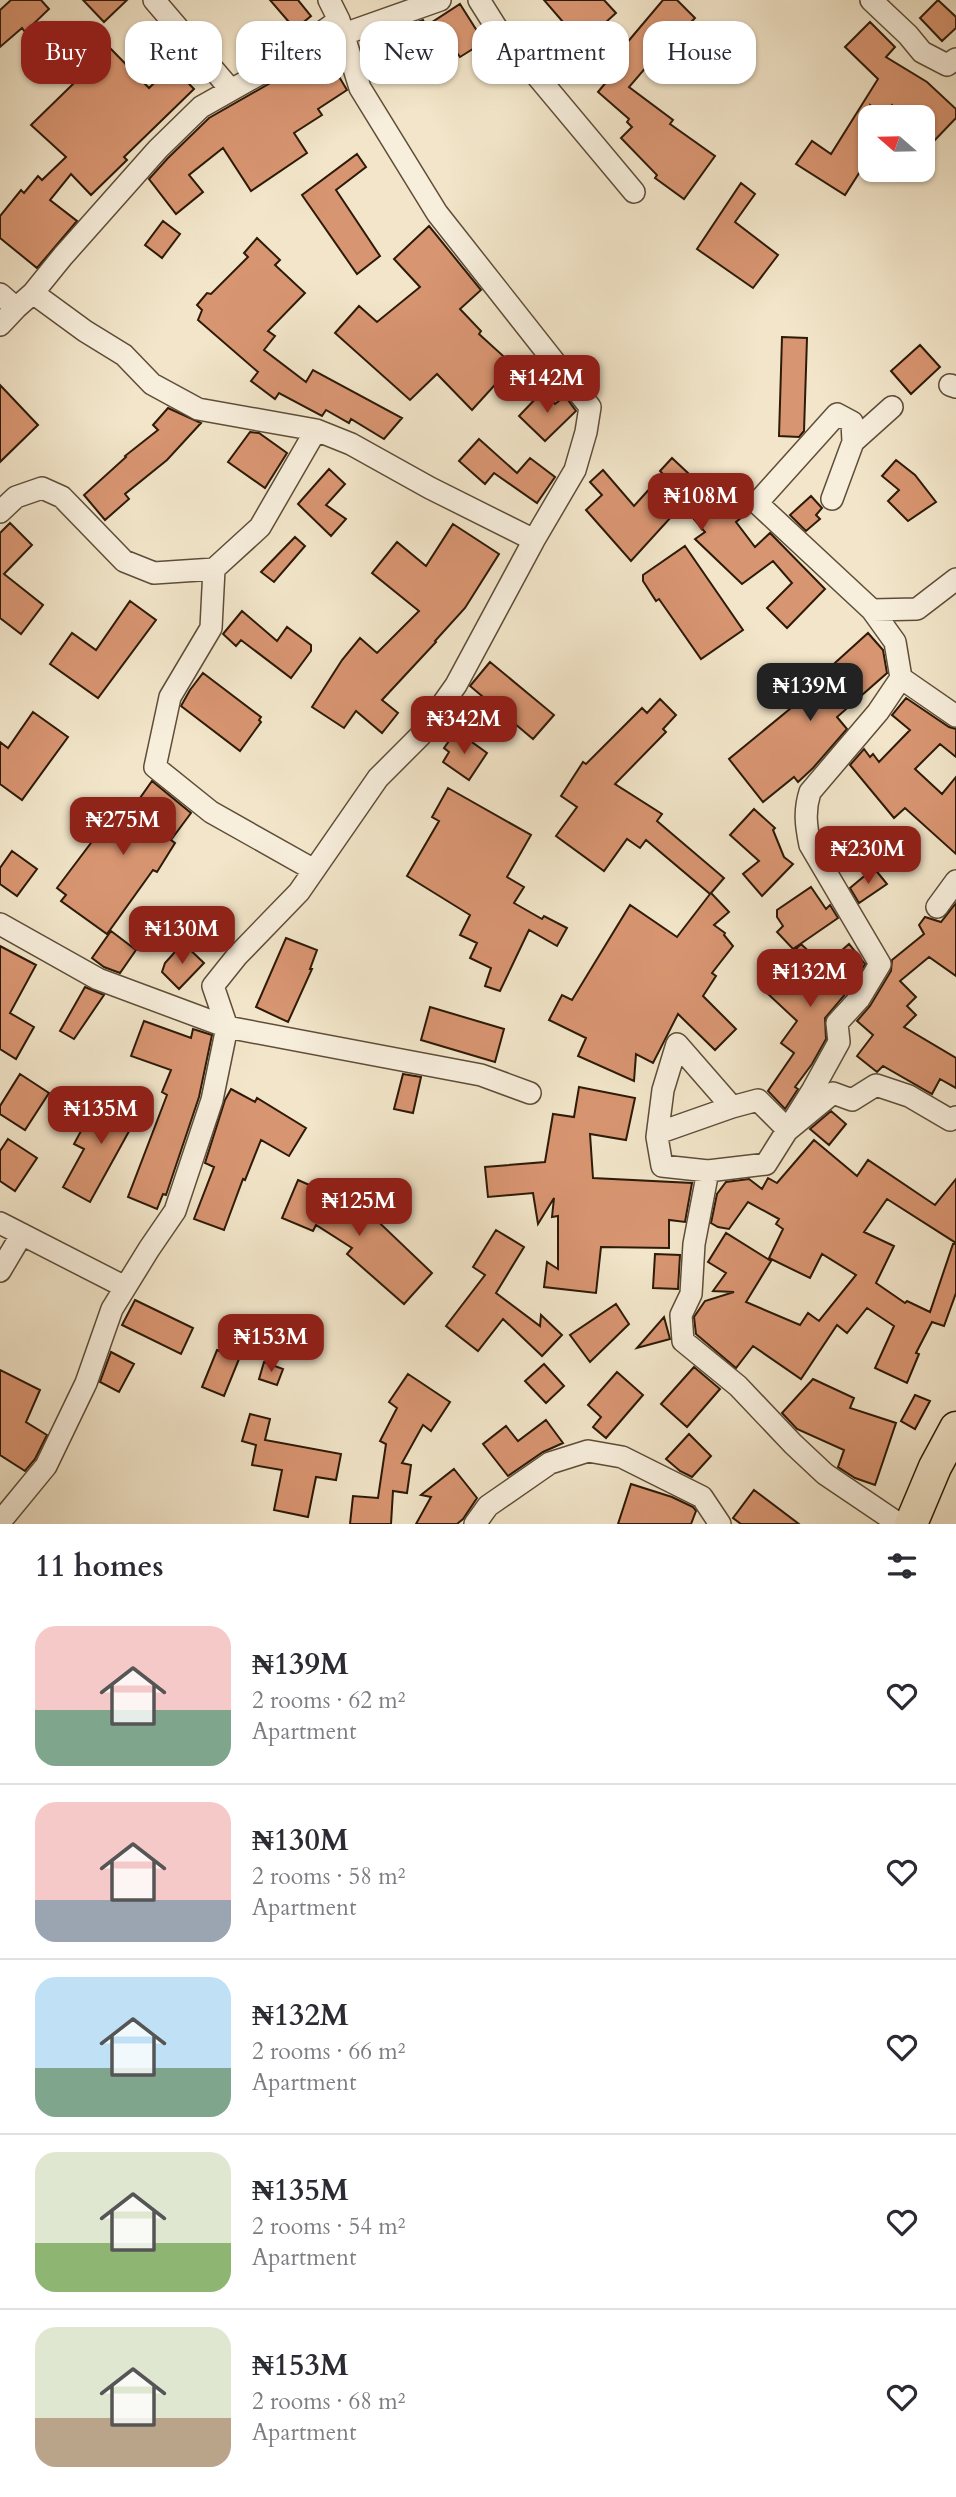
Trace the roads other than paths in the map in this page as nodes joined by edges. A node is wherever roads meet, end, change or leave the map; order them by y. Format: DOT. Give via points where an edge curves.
graph roads {
  1 [pos="154,0"];
  2 [pos="329,0"];
  3 [pos="440,0"];
  4 [pos="479,0"];
  5 [pos="871,0"];
  6 [pos="412,6"];
  7 [pos="339,21"];
  8 [pos="346,26"];
  9 [pos="346,41"];
  10 [pos="956,59"];
  11 [pos="242,84"];
  12 [pos="231,90"];
  13 [pos="635,192"];
  14 [pos="33,293"];
  15 [pos="8,301"];
  16 [pos="0,324"];
  17 [pos="892,407"];
  18 [pos="316,430"];
  19 [pos="853,442"];
  20 [pos="832,499"];
  21 [pos="0,512"];
  22 [pos="534,540"];
  23 [pos="214,569"];
  24 [pos="956,579"];
  25 [pos="872,610"];
  26 [pos="901,678"];
  27 [pos="956,716"];
  28 [pos="314,870"];
  29 [pos="956,881"];
  30 [pos="937,907"];
  31 [pos="0,924"];
  32 [pos="227,1027"];
  33 [pos="530,1093"];
  34 [pos="732,1107"];
  35 [pos="956,1117"];
  36 [pos="788,1130"];
  37 [pos="658,1133"];
  38 [pos="708,1171"];
  39 [pos="0,1223"];
  40 [pos="22,1234"];
  41 [pos="0,1271"];
  42 [pos="125,1287"];
  43 [pos="956,1428"];
  44 [pos="0,1522"];
  45 [pos="475,1524"];
  46 [pos="720,1524"];
  47 [pos="899,1524"];
  48 [pos="911,1524"];
  1 -- 12 [label="street"];
  2 -- 7 [label="street"];
  3 -- 6 [label="street"];
  4 -- 13 [label="street" via="496,27"];
  5 -- 10 [label="street" via="922,52 947,65"];
  6 -- 8 [label="street"];
  9 -- 22 [label="street" via="360,89 438,213 590,407 575,470"];
  11 -- 12 [label="street"];
  12 -- 14 [label="street" via="201,107 158,149"];
  14 -- 15 [label="street"];
  14 -- 18 [label="street" via="124,355 152,384 198,409"];
  15 -- 16 [label="street"];
  17 -- 19 [label="street"];
  18 -- 22 [label="street"];
  18 -- 23 [label="street" via="260,527"];
  19 -- 20 [label="street"];
  19 -- 25 [label="street" via="852,422 837,414 757,503"];
  21 -- 23 [label="street" via="16,497 42,488 61,497 124,561 154,573"];
  22 -- 28 [label="street" via="456,685 420,736 378,778"];
  23 -- 28 [label="street" via="211,628 170,697 155,767 211,812"];
  24 -- 25 [label="street" via="917,609"];
  25 -- 26 [label="street" via="895,642"];
  26 -- 27 [label="street"];
  26 -- 36 [label="street" via="810,792 807,803 805,825 810,845 880,964 859,999 837,1023 839,1042"];
  28 -- 32 [label="street" via="213,986"];
  29 -- 30 [label="street"];
  31 -- 32 [label="street" via="98,979"];
  32 -- 33 [label="street" via="481,1075"];
  32 -- 42 [label="street" via="212,1100 175,1211"];
  34 -- 36 [label="street" via="758,1100"];
  34 -- 37 [label="street"];
  34 -- 37 [label="street" via="677,1044 663,1090"];
  35 -- 36 [label="street" via="950,1120 909,1096 876,1085 852,1100 833,1093"];
  36 -- 38 [label="street" via="766,1164"];
  37 -- 38 [label="street" via="662,1166"];
  38 -- 47 [label="street" via="694,1244 691,1294 681,1315 683,1341 738,1386 825,1474"];
  39 -- 40 [label="street"];
  40 -- 41 [label="street"];
  40 -- 42 [label="street"];
  42 -- 44 [label="street" via="46,1466"];
  43 -- 48 [label="highway"];
  45 -- 46 [label="street" via="488,1506 550,1463 588,1451 622,1457 702,1497"];
}
